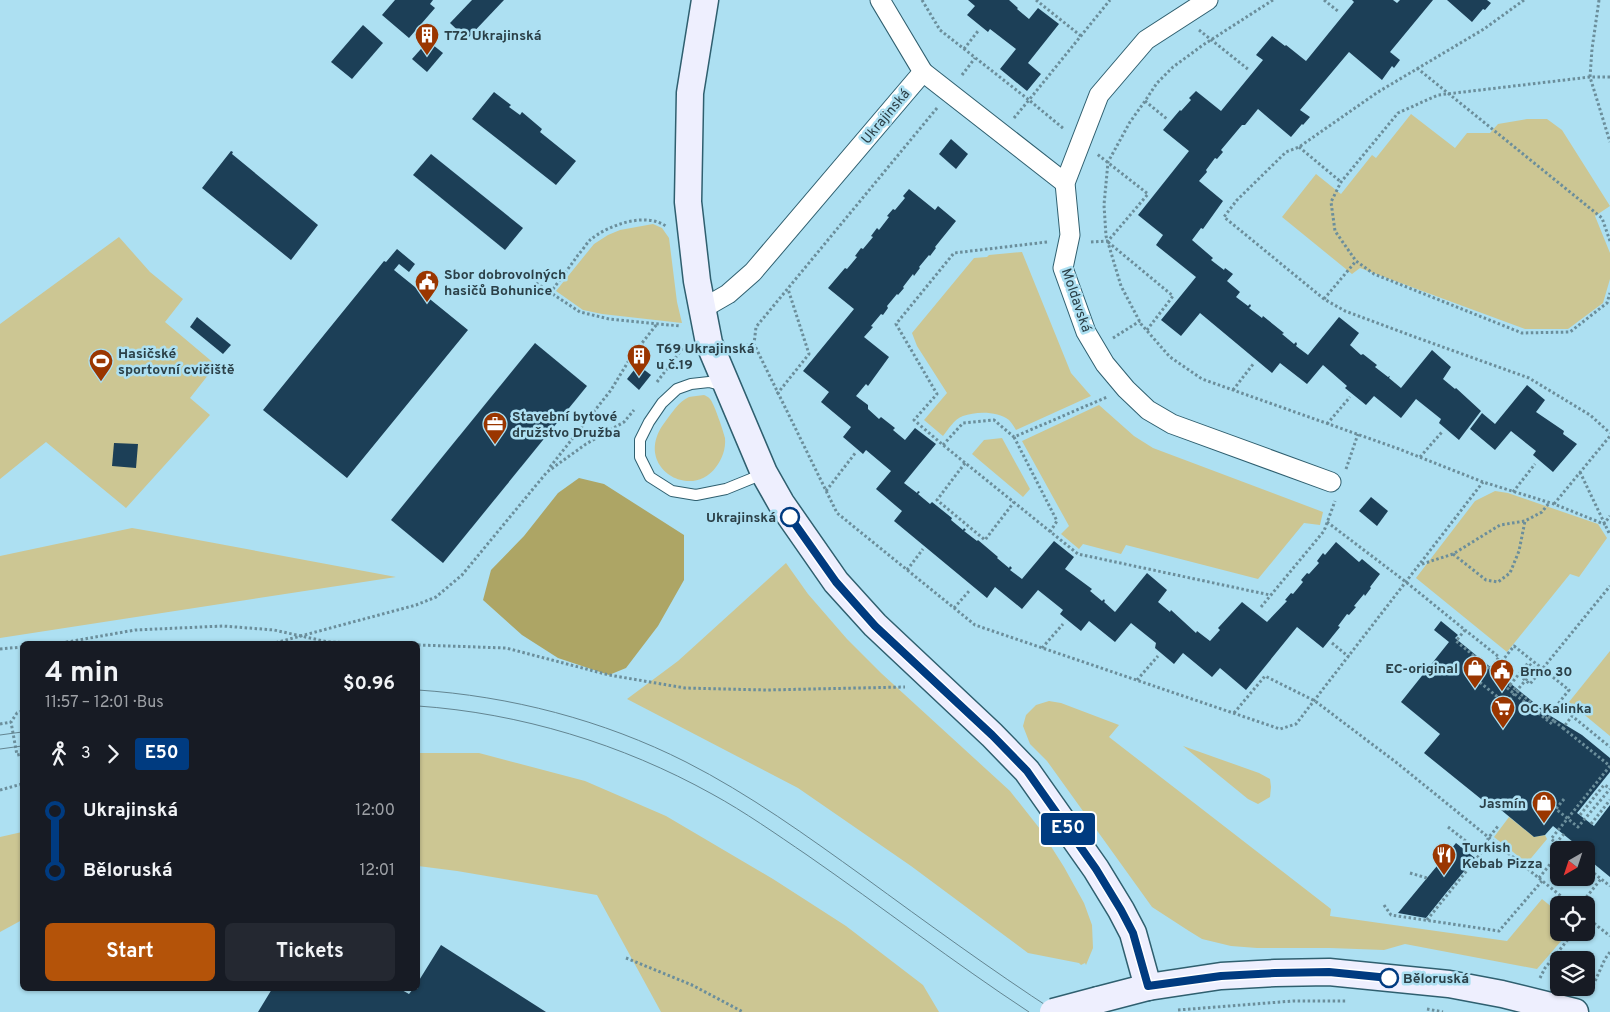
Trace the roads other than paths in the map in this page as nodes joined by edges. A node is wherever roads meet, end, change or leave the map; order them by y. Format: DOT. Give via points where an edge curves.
graph roads {
  1 [pos="705,0"];
  2 [pos="880,0"];
  3 [pos="1208,0"];
  4 [pos="923,72"];
  5 [pos="1065,183"];
  6 [pos="693,317"];
  7 [pos="728,387"];
  8 [pos="764,473"];
  9 [pos="1338,484"];
  10 [pos="1148,986"];
  11 [pos="1053,1012"];
  12 [pos="1575,1012"];
  1 -- 6 [label="street" via="690,93 688,202 697,281"];
  2 -- 4 [label="street"];
  3 -- 5 [label="street, Moldavská" via="1146,40 1099,95"];
  4 -- 5 [label="street"];
  4 -- 6 [label="street, Ukrajinská" via="753,272 728,294"];
  5 -- 9 [label="street, Moldavská" via="1070,235 1063,268 1086,332 1105,364 1126,389 1148,410 1172,424"];
  6 -- 7 [label="street" via="709,343"];
  7 -- 8 [label="street"];
  7 -- 8 [label="lane" via="709,382 677,389 649,422 640,440 640,458 650,477 672,490 696,495 726,489"];
  8 -- 10 [label="street" via="836,582 875,626 1027,771 1121,910 1133,933"];
  10 -- 11 [label="street, bridge"];
  10 -- 12 [label="street" via="1221,976 1329,972 1448,984"];
}
